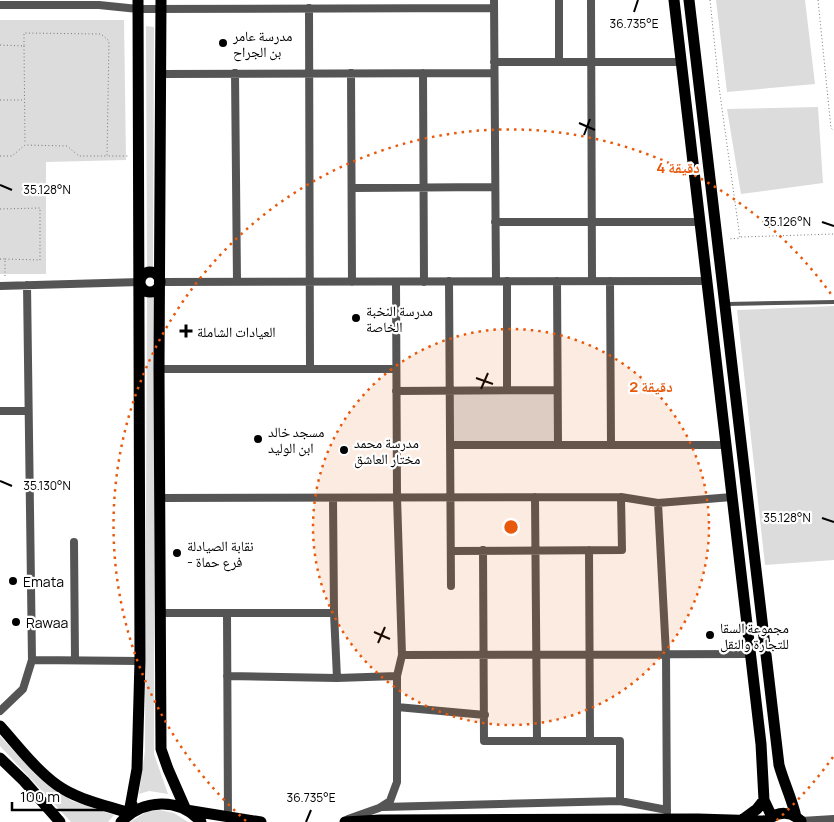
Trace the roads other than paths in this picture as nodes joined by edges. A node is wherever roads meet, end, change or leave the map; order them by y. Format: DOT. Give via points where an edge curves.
graph roads {
  1 [pos="559,0"];
  2 [pos="591,0"];
  3 [pos="674,0"];
  4 [pos="689,0"];
  5 [pos="38,2"];
  6 [pos="99,2"];
  7 [pos="138,4"];
  8 [pos="161,4"];
  9 [pos="320,4"];
  10 [pos="494,4"];
  11 [pos="0,5"];
  12 [pos="308,8"];
  13 [pos="591,61"];
  14 [pos="494,62"];
  15 [pos="559,62"];
  16 [pos="681,62"];
  17 [pos="308,73"];
  18 [pos="351,73"];
  19 [pos="423,73"];
  20 [pos="494,73"];
  21 [pos="160,74"];
  22 [pos="235,74"];
  23 [pos="423,187"];
  24 [pos="495,187"];
  25 [pos="352,188"];
  26 [pos="495,222"];
  27 [pos="592,222"];
  28 [pos="700,222"];
  29 [pos="496,281"];
  30 [pos="507,281"];
  31 [pos="557,281"];
  32 [pos="592,281"];
  33 [pos="610,281"];
  34 [pos="707,281"];
  35 [pos="140,282"];
  36 [pos="160,282"];
  37 [pos="237,282"];
  38 [pos="310,282"];
  39 [pos="352,282"];
  40 [pos="396,282"];
  41 [pos="424,282"];
  42 [pos="449,282"];
  43 [pos="2,286"];
  44 [pos="27,286"];
  45 [pos="834,302"];
  46 [pos="724,304"];
  47 [pos="396,368"];
  48 [pos="159,369"];
  49 [pos="310,369"];
  50 [pos="508,390"];
  51 [pos="557,390"];
  52 [pos="396,391"];
  53 [pos="450,391"];
  54 [pos="0,411"];
  55 [pos="28,411"];
  56 [pos="558,445"];
  57 [pos="611,445"];
  58 [pos="726,445"];
  59 [pos="450,446"];
  60 [pos="397,497"];
  61 [pos="451,497"];
  62 [pos="535,497"];
  63 [pos="622,497"];
  64 [pos="732,497"];
  65 [pos="160,498"];
  66 [pos="333,498"];
  67 [pos="658,503"];
  68 [pos="74,542"];
  69 [pos="451,550"];
  70 [pos="483,550"];
  71 [pos="536,550"];
  72 [pos="589,550"];
  73 [pos="451,586"];
  74 [pos="227,613"];
  75 [pos="334,613"];
  76 [pos="160,614"];
  77 [pos="484,654"];
  78 [pos="536,654"];
  79 [pos="590,654"];
  80 [pos="666,654"];
  81 [pos="750,654"];
  82 [pos="402,655"];
  83 [pos="32,660"];
  84 [pos="75,660"];
  85 [pos="140,661"];
  86 [pos="227,676"];
  87 [pos="397,676"];
  88 [pos="337,678"];
  89 [pos="397,707"];
  90 [pos="0,711"];
  91 [pos="485,715"];
  92 [pos="0,726"];
  93 [pos="590,740"];
  94 [pos="537,741"];
  95 [pos="0,758"];
  96 [pos="764,800"];
  97 [pos="620,802"];
  98 [pos="379,808"];
  99 [pos="186,810"];
  100 [pos="129,813"];
  101 [pos="667,815"];
  102 [pos="228,817"];
  103 [pos="834,819"];
  104 [pos="742,820"];
  105 [pos="769,820"];
  106 [pos="800,820"];
  107 [pos="60,822"];
  108 [pos="121,822"];
  109 [pos="201,822"];
  110 [pos="261,822"];
  111 [pos="340,822"];
  112 [pos="344,822"];
  1 -- 15 [label="street"];
  2 -- 13 [label="street"];
  3 -- 16 [label="main road"];
  4 -- 46 [label="main road"];
  5 -- 6 [label="street"];
  5 -- 11 [label="street"];
  6 -- 7 [label="street"];
  7 -- 8 [label="street"];
  7 -- 35 [label="main road"];
  8 -- 12 [label="street"];
  8 -- 21 [label="main road"];
  9 -- 10 [label="street"];
  9 -- 12 [label="street"];
  10 -- 14 [label="street"];
  12 -- 17 [label="street"];
  13 -- 15 [label="street"];
  13 -- 16 [label="street"];
  13 -- 27 [label="street"];
  14 -- 15 [label="street"];
  14 -- 20 [label="street"];
  16 -- 28 [label="main road"];
  17 -- 18 [label="street"];
  17 -- 22 [label="street"];
  17 -- 38 [label="street"];
  18 -- 19 [label="street"];
  18 -- 25 [label="street"];
  19 -- 20 [label="street"];
  19 -- 23 [label="street"];
  20 -- 24 [label="street"];
  21 -- 22 [label="street"];
  21 -- 36 [label="main road"];
  22 -- 37 [label="street"];
  23 -- 24 [label="street"];
  23 -- 25 [label="street"];
  23 -- 41 [label="street"];
  24 -- 26 [label="street"];
  25 -- 39 [label="street"];
  26 -- 27 [label="street"];
  26 -- 29 [label="street"];
  27 -- 28 [label="street"];
  27 -- 32 [label="street"];
  28 -- 34 [label="main road"];
  29 -- 30 [label="street"];
  29 -- 42 [label="street"];
  30 -- 31 [label="street"];
  30 -- 50 [label="street"];
  31 -- 32 [label="street"];
  31 -- 51 [label="street"];
  32 -- 33 [label="street"];
  33 -- 34 [label="street"];
  33 -- 57 [label="street"];
  34 -- 58 [label="main road"];
  35 -- 36 [label="main road" via="143,275 150,272 157,275"];
  35 -- 44 [label="street"];
  35 -- 85 [label="main road"];
  36 -- 37 [label="street"];
  36 -- 48 [label="main road"];
  37 -- 38 [label="street"];
  38 -- 39 [label="street"];
  38 -- 49 [label="street"];
  39 -- 40 [label="street"];
  40 -- 41 [label="street"];
  40 -- 47 [label="street"];
  41 -- 42 [label="street"];
  42 -- 53 [label="street"];
  43 -- 44 [label="street"];
  44 -- 55 [label="street"];
  45 -- 46 [label="lane"];
  46 -- 106 [label="main road" via="779,765"];
  47 -- 49 [label="street"];
  47 -- 52 [label="street"];
  48 -- 49 [label="street"];
  48 -- 65 [label="main road"];
  50 -- 51 [label="street"];
  50 -- 53 [label="street"];
  51 -- 56 [label="street"];
  52 -- 53 [label="street"];
  52 -- 60 [label="street"];
  53 -- 59 [label="street"];
  54 -- 55 [label="street"];
  55 -- 83 [label="street"];
  56 -- 57 [label="street"];
  56 -- 59 [label="street"];
  57 -- 58 [label="street"];
  58 -- 64 [label="main road"];
  59 -- 61 [label="street"];
  60 -- 61 [label="street"];
  60 -- 66 [label="street"];
  60 -- 82 [label="street"];
  61 -- 62 [label="street"];
  61 -- 69 [label="street"];
  62 -- 63 [label="street"];
  62 -- 71 [label="street"];
  63 -- 67 [label="street"];
  63 -- 72 [label="street" via="622,550"];
  64 -- 67 [label="street"];
  64 -- 81 [label="main road"];
  65 -- 66 [label="street"];
  65 -- 76 [label="main road"];
  66 -- 75 [label="street"];
  67 -- 80 [label="street"];
  68 -- 84 [label="street"];
  69 -- 70 [label="street"];
  69 -- 73 [label="street"];
  70 -- 71 [label="street"];
  70 -- 77 [label="street"];
  71 -- 72 [label="street"];
  71 -- 78 [label="street"];
  72 -- 79 [label="street"];
  74 -- 75 [label="street"];
  74 -- 76 [label="street"];
  74 -- 86 [label="street"];
  75 -- 88 [label="street"];
  76 -- 99 [label="main road" via="161,749"];
  77 -- 78 [label="street"];
  77 -- 82 [label="street"];
  77 -- 91 [label="street"];
  78 -- 79 [label="street"];
  78 -- 94 [label="street"];
  79 -- 80 [label="street"];
  79 -- 93 [label="street"];
  80 -- 81 [label="street"];
  80 -- 101 [label="street"];
  81 -- 96 [label="main road"];
  82 -- 87 [label="street"];
  83 -- 84 [label="street"];
  83 -- 90 [label="street" via="23,689"];
  84 -- 85 [label="street"];
  85 -- 100 [label="main road" via="137,769"];
  86 -- 88 [label="street"];
  86 -- 102 [label="street"];
  87 -- 88 [label="street"];
  87 -- 89 [label="street"];
  89 -- 91 [label="street"];
  89 -- 98 [label="street" via="397,782 390,802"];
  91 -- 94 [label="street" via="484,741"];
  92 -- 100 [label="main road" via="56,785 80,798"];
  93 -- 94 [label="street"];
  93 -- 97 [label="street" via="620,740"];
  95 -- 107 [label="main road"];
  96 -- 104 [label="main road"];
  96 -- 105 [label="main road"];
  97 -- 98 [label="street"];
  97 -- 101 [label="street"];
  98 -- 111 [label="street"];
  99 -- 100 [label="main road" via="172,804 157,803"];
  99 -- 102 [label="main road"];
  99 -- 109 [label="main road"];
  100 -- 108 [label="main road"];
  101 -- 104 [label="main road"];
  101 -- 112 [label="main road"];
  102 -- 110 [label="main road"];
  103 -- 106 [label="street"];
  104 -- 105 [label="main road"];
  105 -- 106 [label="main road" via="784,813"];
}
